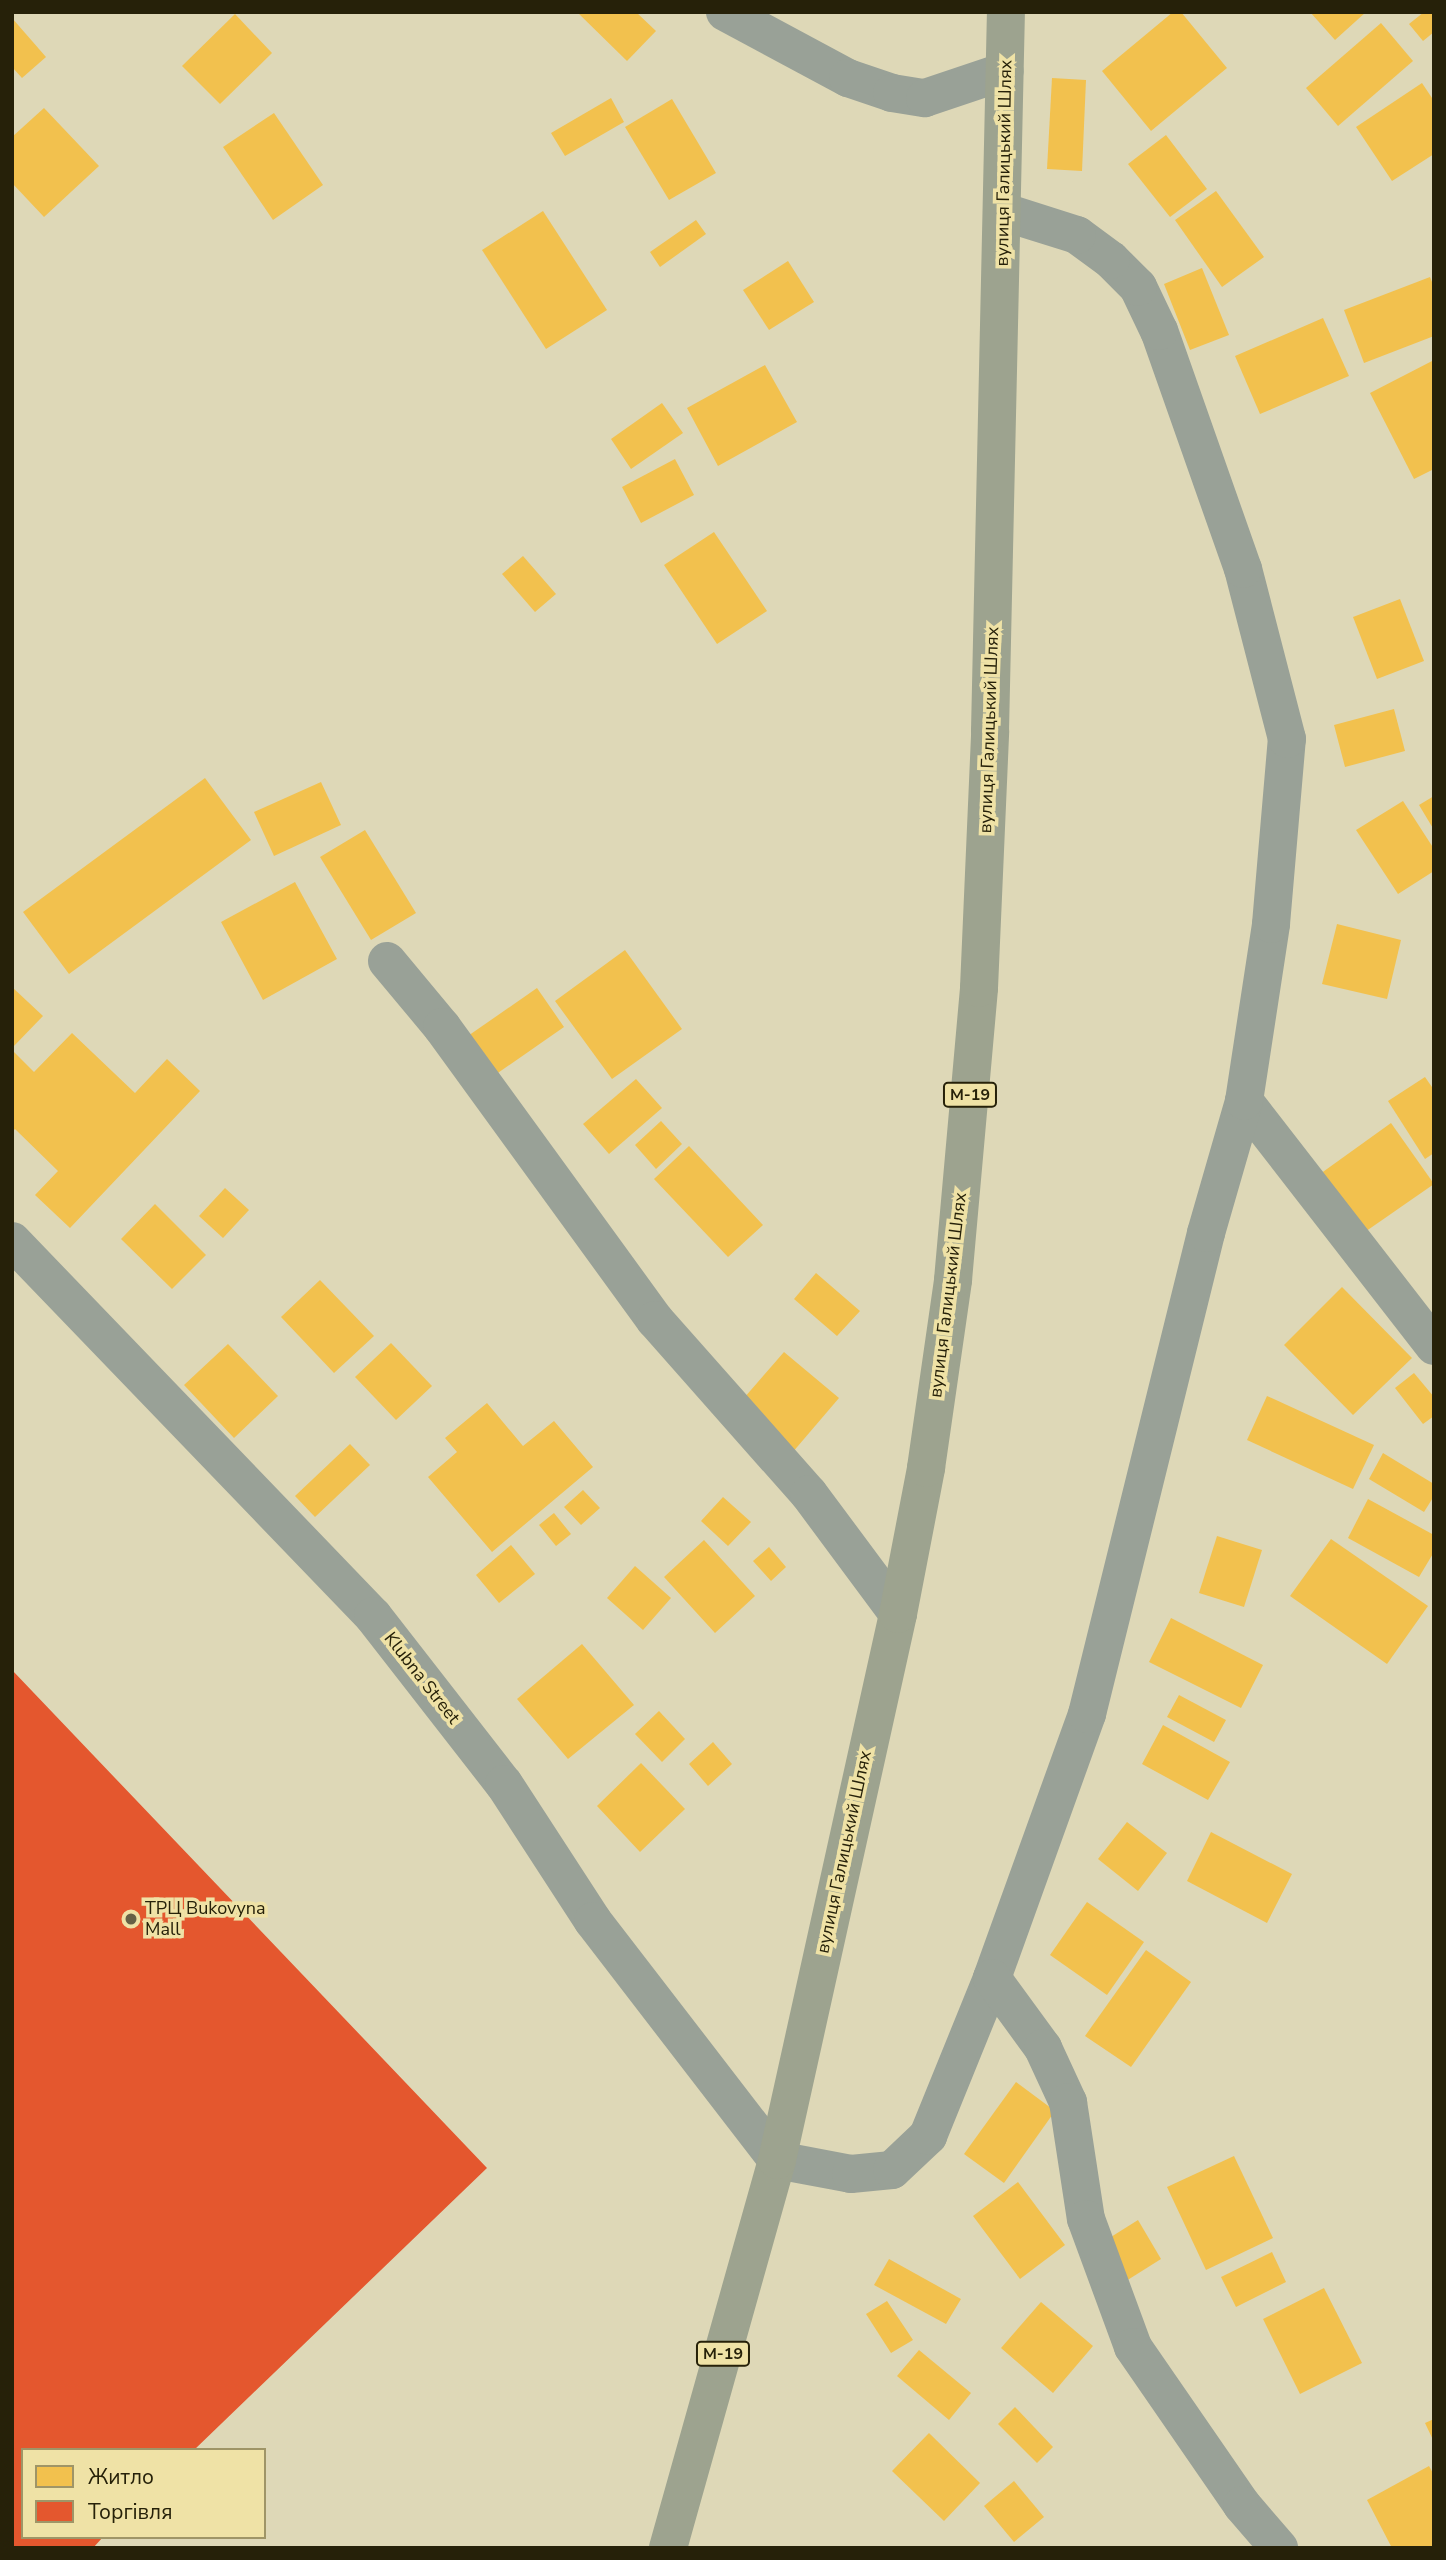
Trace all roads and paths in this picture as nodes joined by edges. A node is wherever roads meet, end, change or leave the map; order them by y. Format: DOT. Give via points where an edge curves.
graph roads {
  1 [pos="725,12"];
  2 [pos="1006,12"];
  3 [pos="1005,71"];
  4 [pos="1004,212"];
  5 [pos="387,961"];
  6 [pos="1244,1101"];
  7 [pos="12,1241"];
  8 [pos="1434,1346"];
  9 [pos="898,1614"];
  10 [pos="992,1978"];
  11 [pos="777,2160"];
  12 [pos="668,2548"];
  13 [pos="1279,2548"];
  1 -- 3 [label="street" via="848,78 891,93 925,98"];
  2 -- 3 [label="highway, вулиця Галицький Шлях / М-19"];
  3 -- 4 [label="highway, вулиця Галицький Шлях / М-19"];
  4 -- 6 [label="street" via="1077,234 1138,287 1159,331 1243,569 1287,739 1271,924"];
  4 -- 9 [label="highway, вулиця Галицький Шлях / М-19" via="979,988 953,1280 926,1468"];
  5 -- 9 [label="street" via="442,1027 655,1320 809,1493"];
  6 -- 8 [label="street"];
  6 -- 10 [label="street" via="1206,1233 1087,1714"];
  7 -- 11 [label="street, Klubna Street" via="373,1616 504,1784 593,1921"];
  9 -- 11 [label="highway, вулиця Галицький Шлях / М-19"];
  10 -- 11 [label="street" via="928,2136 892,2170 851,2174"];
  10 -- 13 [label="street" via="1043,2048 1068,2102 1086,2219 1133,2347 1242,2505"];
  11 -- 12 [label="highway, вулиця Галицький Шлях / М-19"];
}
